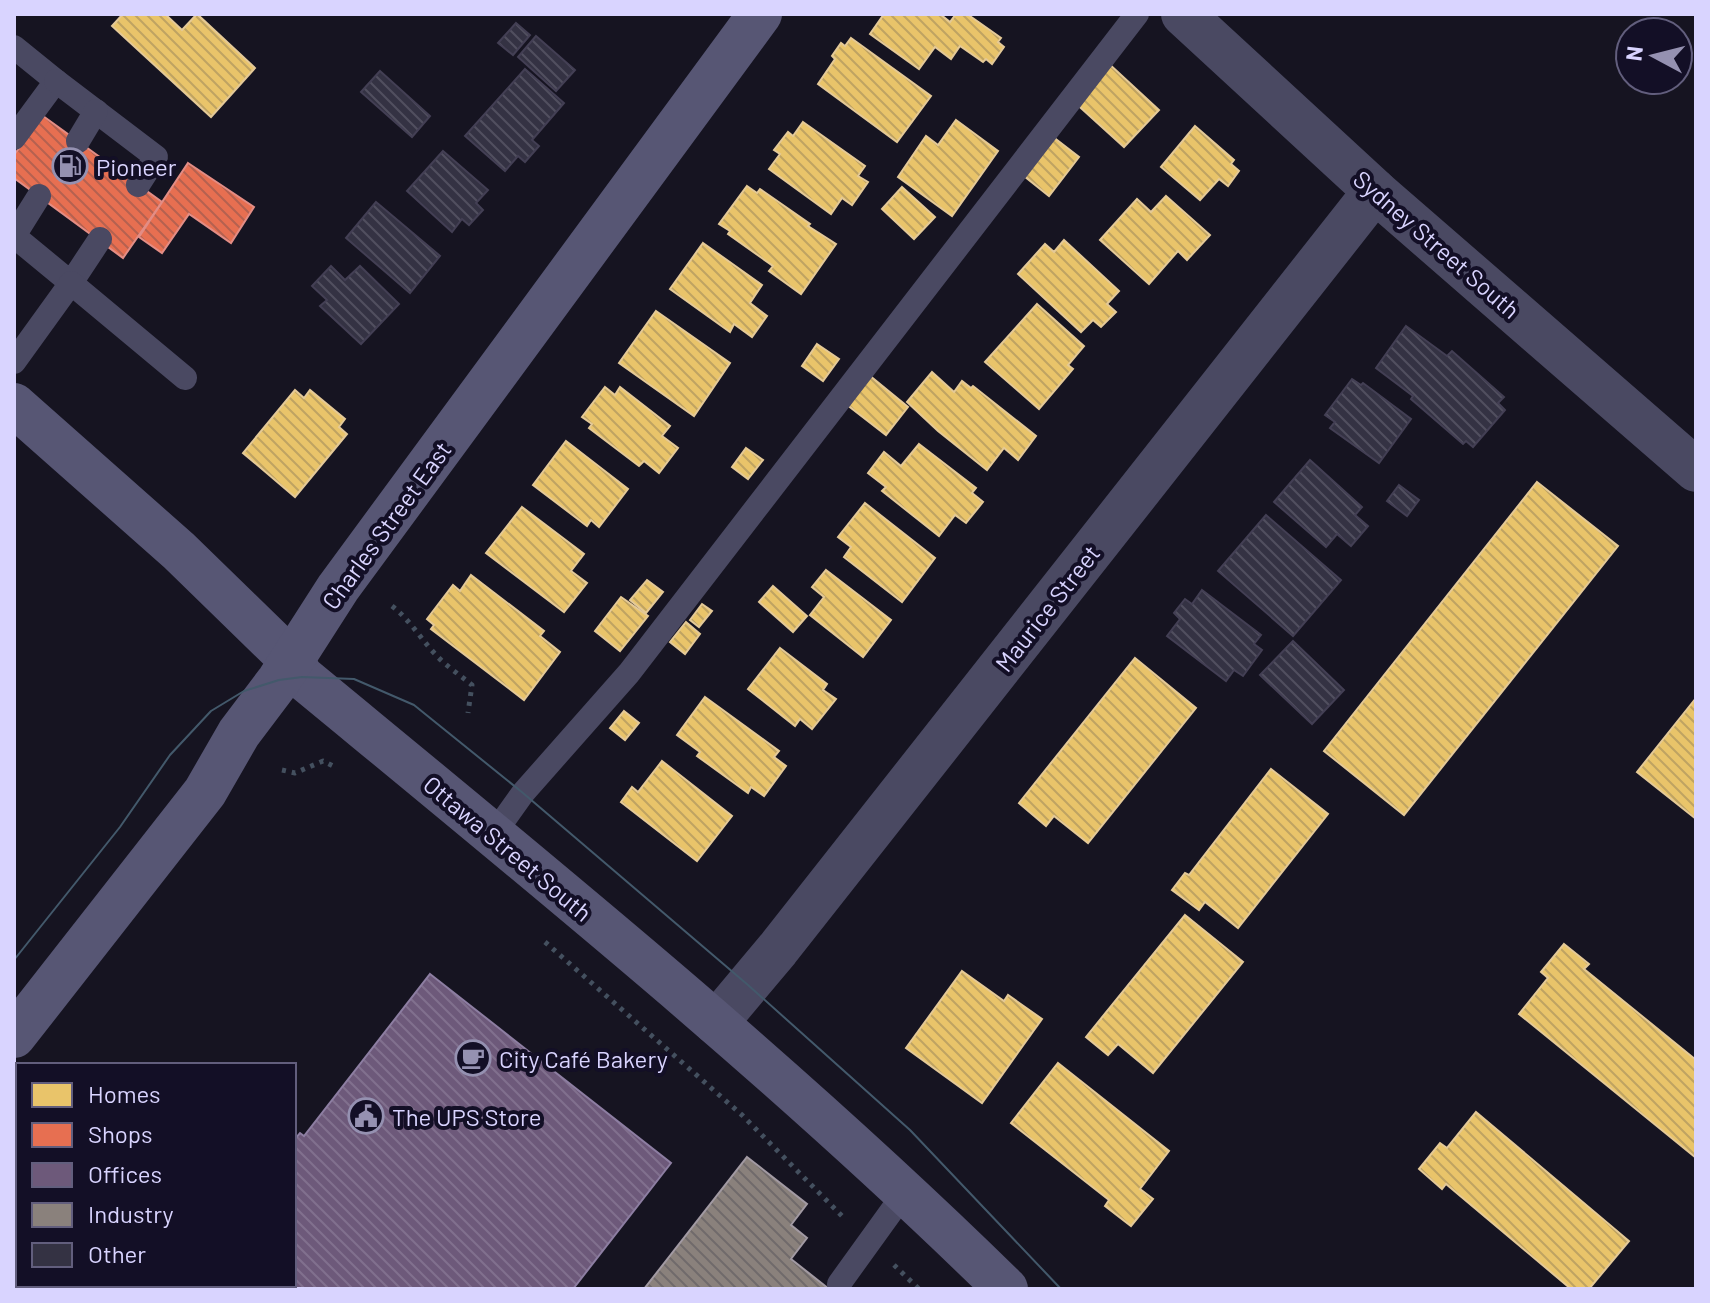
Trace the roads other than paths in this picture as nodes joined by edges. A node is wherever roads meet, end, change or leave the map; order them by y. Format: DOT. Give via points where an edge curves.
graph roads {
  1 [pos="760,14"];
  2 [pos="1137,14"];
  3 [pos="1183,14"];
  4 [pos="14,47"];
  5 [pos="56,81"];
  6 [pos="96,111"];
  7 [pos="14,138"];
  8 [pos="78,141"];
  9 [pos="138,185"];
  10 [pos="1375,191"];
  11 [pos="39,196"];
  12 [pos="100,239"];
  13 [pos="71,283"];
  14 [pos="14,362"];
  15 [pos="185,378"];
  16 [pos="14,405"];
  17 [pos="1696,470"];
  18 [pos="291,660"];
  19 [pos="493,835"];
  20 [pos="716,1023"];
  21 [pos="14,1036"];
  22 [pos="906,1191"];
  23 [pos="839,1284"];
  24 [pos="1006,1289"];
  1 -- 18 [label="main road, Charles Street East" via="338,588"];
  2 -- 19 [label="lane" via="629,673 523,793"];
  3 -- 10 [label="street, Sydney Street South"];
  4 -- 5 [label="lane"];
  5 -- 6 [label="lane"];
  5 -- 7 [label="lane"];
  6 -- 8 [label="lane"];
  6 -- 9 [label="lane" via="156,157"];
  10 -- 17 [label="street, Sydney Street South"];
  10 -- 20 [label="street, Maurice Street"];
  11 -- 13 [label="lane" via="14,236"];
  12 -- 13 [label="lane"];
  13 -- 14 [label="lane"];
  13 -- 15 [label="lane"];
  16 -- 18 [label="main road, Ottawa Street South" via="179,551"];
  18 -- 19 [label="main road, Ottawa Street South" via="302,677"];
  18 -- 21 [label="main road, Charles Street East" via="205,792"];
  19 -- 20 [label="main road, Ottawa Street South"];
  20 -- 22 [label="main road, Ottawa Street South"];
  22 -- 23 [label="lane"];
  22 -- 24 [label="main road, Ottawa Street South"];
}
